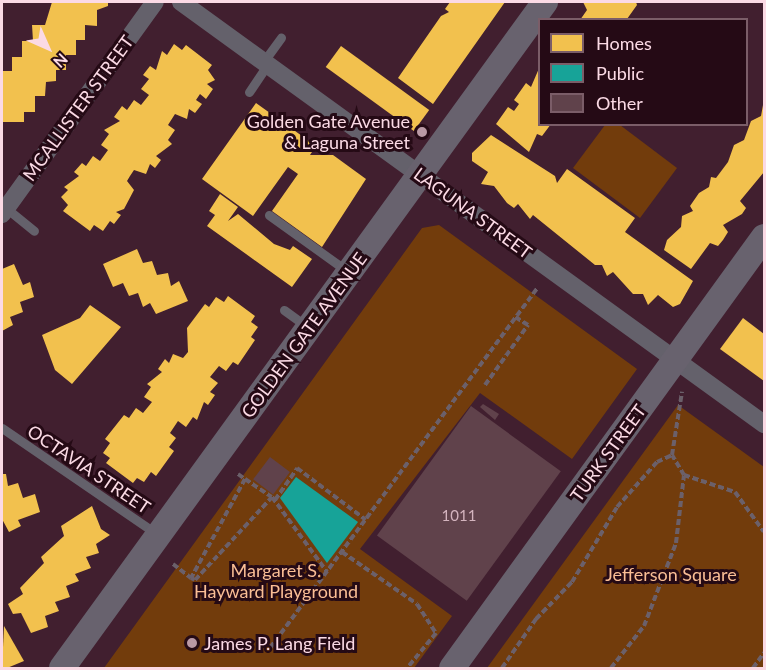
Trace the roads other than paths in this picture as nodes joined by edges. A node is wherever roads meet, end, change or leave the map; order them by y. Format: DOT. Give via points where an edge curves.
graph roads {
  1 [pos="155,2"];
  2 [pos="181,2"];
  3 [pos="545,2"];
  4 [pos="538,18"];
  5 [pos="533,31"];
  6 [pos="281,38"];
  7 [pos="266,63"];
  8 [pos="249,92"];
  9 [pos="420,174"];
  10 [pos="4,211"];
  11 [pos="269,215"];
  12 [pos="34,231"];
  13 [pos="765,237"];
  14 [pos="349,273"];
  15 [pos="284,310"];
  16 [pos="309,328"];
  17 [pos="676,360"];
  18 [pos="765,424"];
  19 [pos="2,428"];
  20 [pos="158,536"];
  21 [pos="62,669"];
  22 [pos="452,669"];
  1 -- 10 [label="street, MCALLISTER STREET"];
  2 -- 7 [label="street, LAGUNA STREET"];
  3 -- 4 [label="main road, GOLDEN GATE AVENUE"];
  5 -- 9 [label="main road, GOLDEN GATE AVENUE"];
  6 -- 7 [label="lane"];
  7 -- 8 [label="lane"];
  7 -- 9 [label="street, LAGUNA STREET"];
  9 -- 14 [label="main road, GOLDEN GATE AVENUE"];
  9 -- 17 [label="street, LAGUNA STREET"];
  10 -- 12 [label="lane"];
  11 -- 14 [label="lane"];
  13 -- 17 [label="main road, TURK STREET"];
  14 -- 16 [label="main road, GOLDEN GATE AVENUE"];
  15 -- 16 [label="lane"];
  16 -- 20 [label="main road, GOLDEN GATE AVENUE"];
  17 -- 18 [label="street, LAGUNA STREET"];
  17 -- 22 [label="main road, TURK STREET"];
  19 -- 20 [label="lane, OCTAVIA STREET"];
  20 -- 21 [label="main road, GOLDEN GATE AVENUE"];
}
